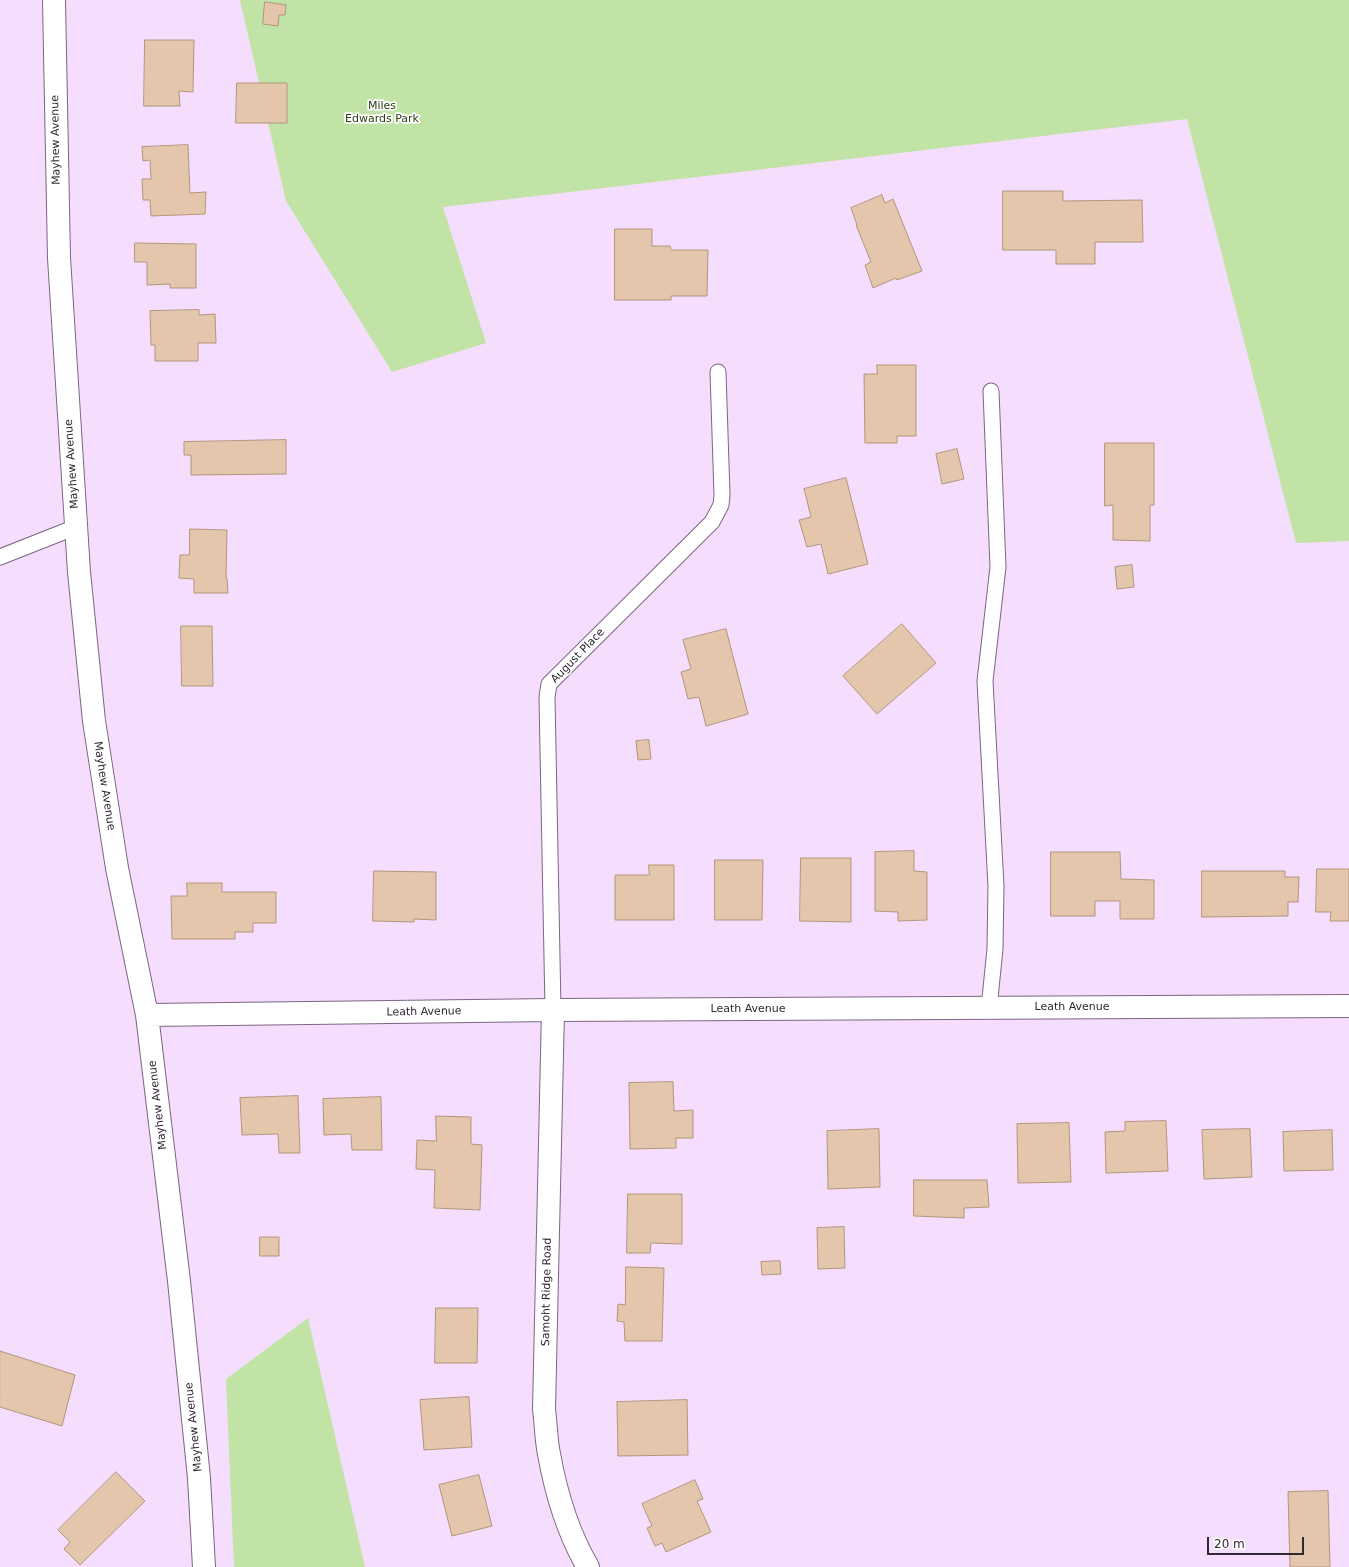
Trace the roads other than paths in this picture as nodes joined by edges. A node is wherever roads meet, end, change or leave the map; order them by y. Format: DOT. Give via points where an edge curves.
graph roads {
  1 [pos="54,0"];
  2 [pos="718,372"];
  3 [pos="991,391"];
  4 [pos="76,527"];
  5 [pos="0,557"];
  6 [pos="1349,1006"];
  7 [pos="988,1008"];
  8 [pos="553,1010"];
  9 [pos="147,1015"];
  10 [pos="204,1567"];
  11 [pos="588,1567"];
  1 -- 4 [label="street, Mayhew Avenue" via="59,258"];
  2 -- 8 [label="lane, August Place" via="722,495 721,505 712,522 549,684 547,697"];
  3 -- 7 [label="lane" via="998,567 985,681 996,886 995,949"];
  4 -- 5 [label="lane"];
  4 -- 9 [label="street, Mayhew Avenue" via="94,721 117,868"];
  6 -- 7 [label="street, Leath Avenue"];
  7 -- 8 [label="street, Leath Avenue"];
  8 -- 9 [label="street, Leath Avenue"];
  8 -- 11 [label="street, Samoht Ridge Road" via="544,1409 548,1453 558,1497 579,1553"];
  9 -- 10 [label="street, Mayhew Avenue" via="197,1462"];
}
